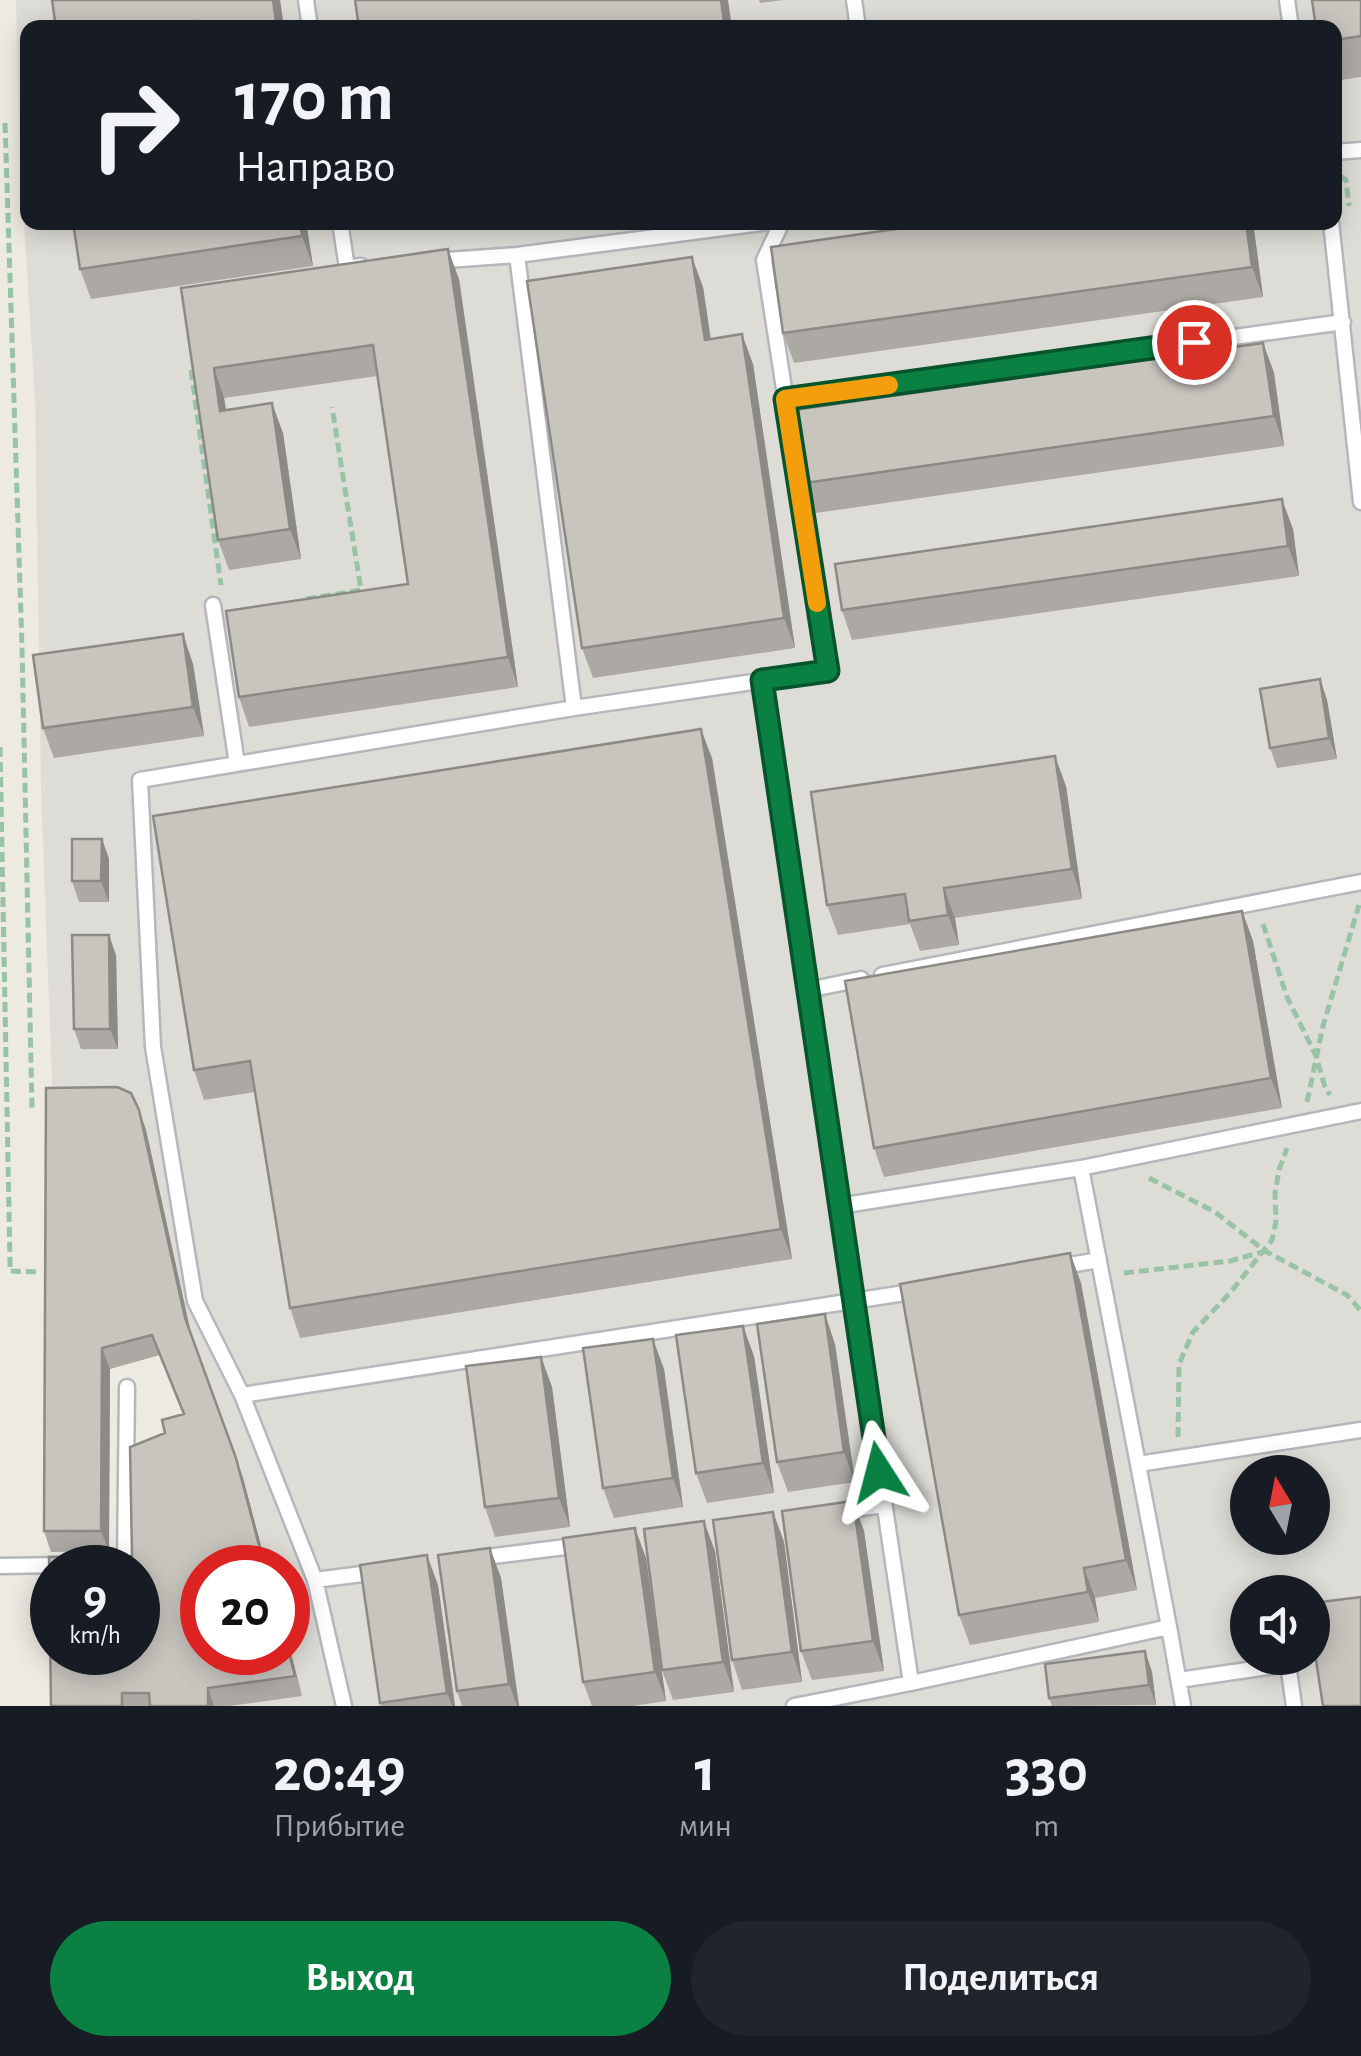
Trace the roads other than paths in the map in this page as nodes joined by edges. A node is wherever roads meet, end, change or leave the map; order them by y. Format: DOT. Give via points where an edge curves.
graph roads {
  1 [pos="341,230"];
  2 [pos="707,230"];
  3 [pos="778,230"];
  4 [pos="1332,230"];
  5 [pos="517,254"];
  6 [pos="422,262"];
  7 [pos="384,265"];
  8 [pos="1343,322"];
  9 [pos="785,399"];
  10 [pos="1359,457"];
  11 [pos="1361,502"];
  12 [pos="213,609"];
  13 [pos="762,680"];
  14 [pos="574,708"];
  15 [pos="238,764"];
  16 [pos="1361,882"];
  17 [pos="808,990"];
  18 [pos="1361,1111"];
  19 [pos="1081,1168"];
  20 [pos="840,1206"];
  21 [pos="1100,1268"];
  22 [pos="1042,1270"];
  23 [pos="929,1289"];
  24 [pos="854,1302"];
  25 [pos="127,1387"];
  26 [pos="242,1396"];
  27 [pos="1361,1430"];
  28 [pos="1138,1464"];
  29 [pos="884,1505"];
  30 [pos="825,1513"];
  31 [pos="590,1544"];
  32 [pos="125,1545"];
  33 [pos="472,1559"];
  34 [pos="0,1566"];
  35 [pos="30,1566"];
  36 [pos="394,1570"];
  37 [pos="315,1580"];
  38 [pos="1169,1627"];
  39 [pos="1179,1680"];
  40 [pos="910,1682"];
  41 [pos="344,1706"];
  42 [pos="793,1706"];
  43 [pos="1183,1706"];
  44 [pos="1294,1706"];
  1 -- 7 [label="lane" via="347,268"];
  2 -- 5 [label="lane"];
  3 -- 9 [label="lane" via="764,260"];
  4 -- 8 [label="lane"];
  5 -- 6 [label="lane"];
  5 -- 14 [label="lane"];
  8 -- 9 [label="lane"];
  8 -- 10 [label="lane"];
  9 -- 13 [label="lane" via="828,671"];
  10 -- 11 [label="lane"];
  12 -- 15 [label="lane"];
  13 -- 14 [label="lane"];
  13 -- 17 [label="lane"];
  14 -- 15 [label="lane"];
  15 -- 26 [label="lane" via="140,780 153,1048 195,1301"];
  16 -- 17 [label="lane"];
  17 -- 20 [label="lane"];
  18 -- 19 [label="lane"];
  19 -- 20 [label="lane"];
  19 -- 21 [label="lane"];
  20 -- 24 [label="lane"];
  21 -- 22 [label="lane"];
  21 -- 28 [label="lane"];
  23 -- 24 [label="lane"];
  24 -- 26 [label="lane"];
  24 -- 29 [label="lane"];
  25 -- 32 [label="lane"];
  26 -- 37 [label="lane"];
  27 -- 28 [label="lane"];
  28 -- 38 [label="lane"];
  29 -- 30 [label="lane"];
  29 -- 40 [label="lane"];
  31 -- 33 [label="lane"];
  34 -- 35 [label="lane"];
  36 -- 37 [label="lane"];
  37 -- 41 [label="lane"];
  38 -- 39 [label="lane"];
  38 -- 40 [label="lane"];
  39 -- 43 [label="lane"];
  39 -- 44 [label="lane" via="1288,1664"];
  40 -- 42 [label="lane"];
}
